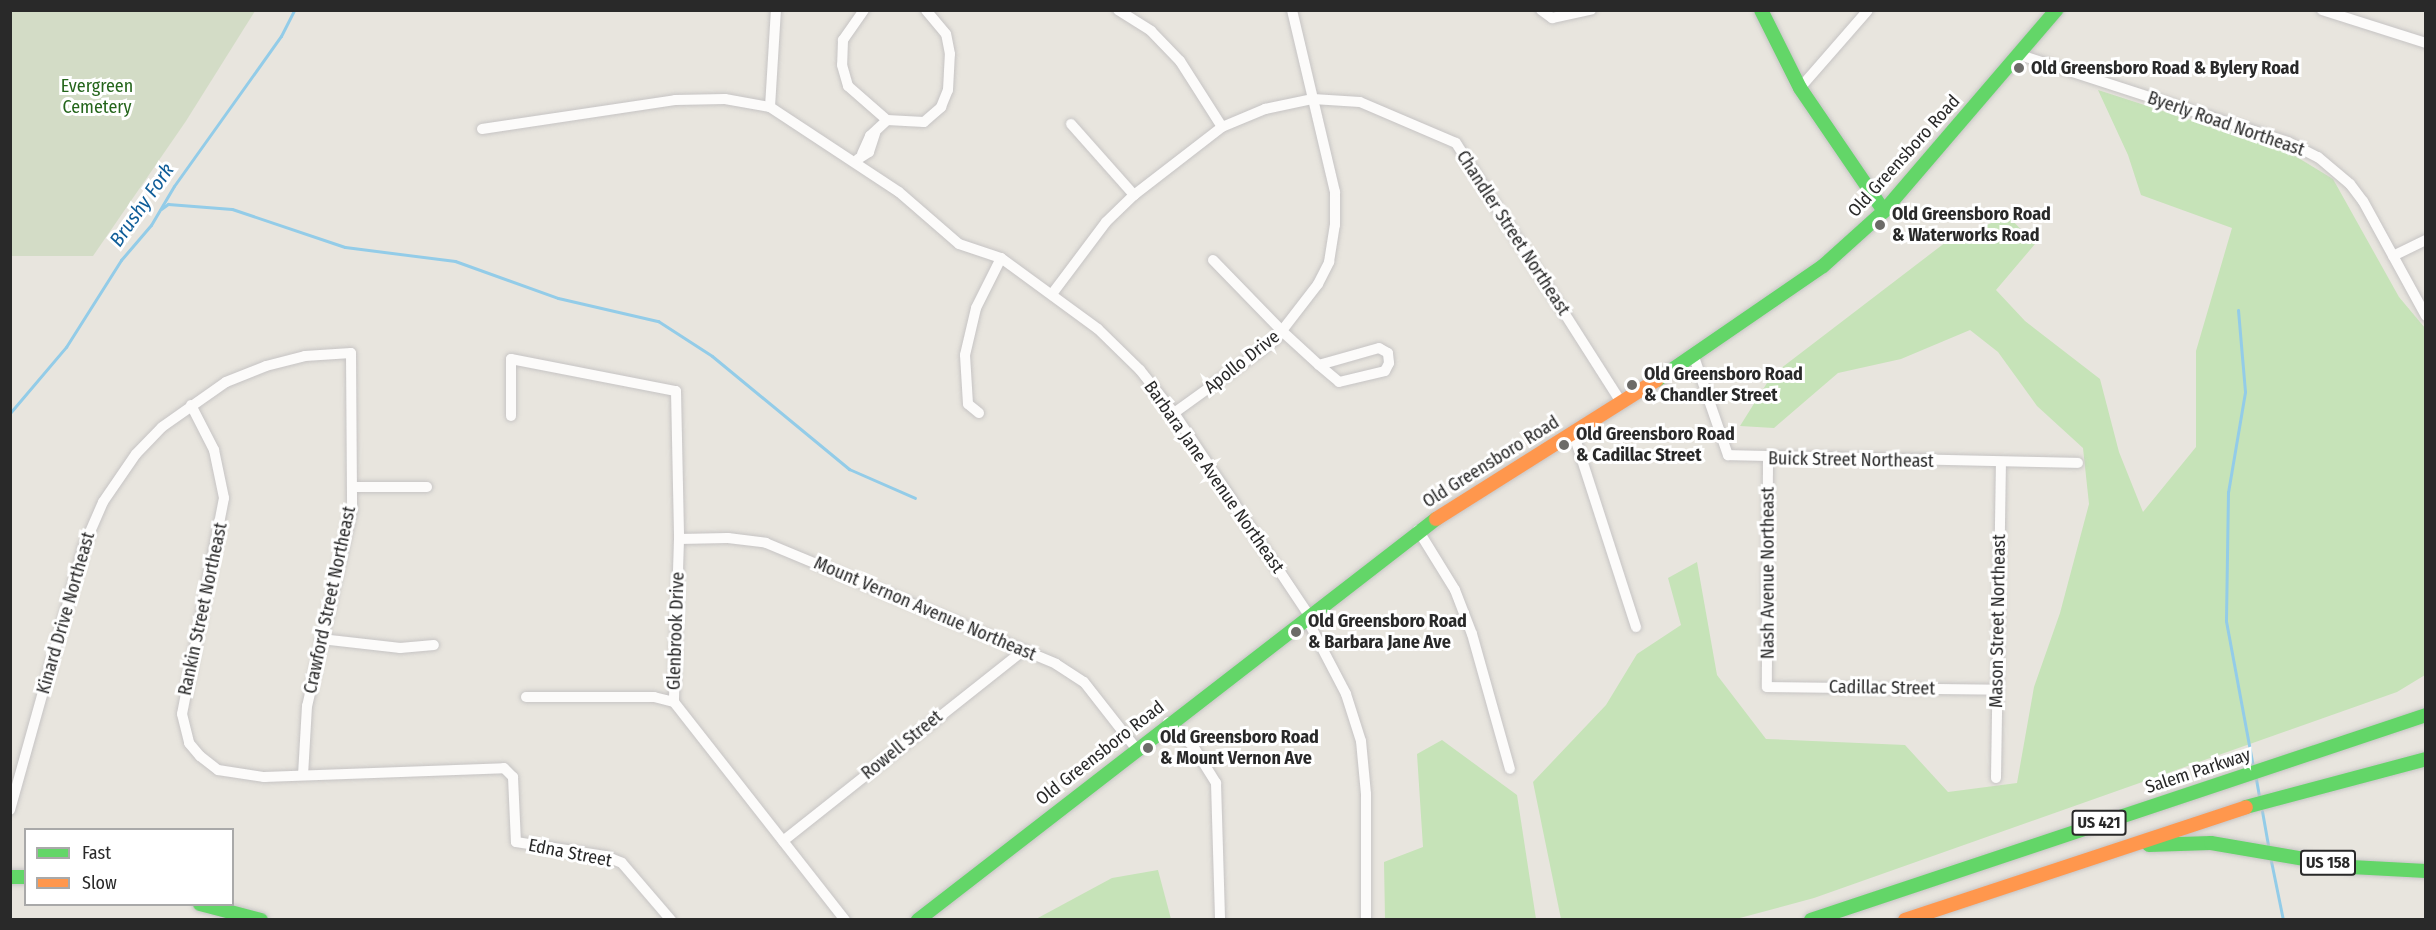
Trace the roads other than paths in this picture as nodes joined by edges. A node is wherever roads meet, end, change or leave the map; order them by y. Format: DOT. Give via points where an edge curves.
graph roads {
  1 [pos="776,10"];
  2 [pos="864,10"];
  3 [pos="926,10"];
  4 [pos="1118,10"];
  5 [pos="1292,10"];
  6 [pos="1541,10"];
  7 [pos="1590,10"];
  8 [pos="1761,10"];
  9 [pos="1868,10"];
  10 [pos="2056,10"];
  11 [pos="2322,10"];
  12 [pos="2426,43"];
  13 [pos="2017,54"];
  14 [pos="1800,88"];
  15 [pos="1313,99"];
  16 [pos="770,106"];
  17 [pos="887,120"];
  18 [pos="1071,124"];
  19 [pos="1222,127"];
  20 [pos="482,129"];
  21 [pos="859,158"];
  22 [pos="1134,195"];
  23 [pos="1884,211"];
  24 [pos="2426,240"];
  25 [pos="2393,256"];
  26 [pos="1001,258"];
  27 [pos="1213,260"];
  28 [pos="1052,294"];
  29 [pos="2426,316"];
  30 [pos="1283,332"];
  31 [pos="351,353"];
  32 [pos="1694,357"];
  33 [pos="1320,364"];
  34 [pos="1620,400"];
  35 [pos="191,405"];
  36 [pos="979,413"];
  37 [pos="1174,413"];
  38 [pos="511,416"];
  39 [pos="1574,432"];
  40 [pos="1768,459"];
  41 [pos="2001,463"];
  42 [pos="2078,464"];
  43 [pos="353,487"];
  44 [pos="427,487"];
  45 [pos="1418,530"];
  46 [pos="679,539"];
  47 [pos="1308,614"];
  48 [pos="1636,627"];
  49 [pos="321,639"];
  50 [pos="434,645"];
  51 [pos="1023,651"];
  52 [pos="1767,687"];
  53 [pos="1997,690"];
  54 [pos="526,697"];
  55 [pos="674,702"];
  56 [pos="2426,709"];
  57 [pos="2426,715"];
  58 [pos="1168,722"];
  59 [pos="2386,727"];
  60 [pos="1136,747"];
  61 [pos="2426,759"];
  62 [pos="1510,769"];
  63 [pos="303,775"];
  64 [pos="1996,778"];
  65 [pos="10,810"];
  66 [pos="783,841"];
  67 [pos="516,842"];
  68 [pos="2099,855"];
  69 [pos="2426,871"];
  70 [pos="207,906"];
  71 [pos="243,917"];
  72 [pos="261,920"];
  73 [pos="671,920"];
  74 [pos="845,920"];
  75 [pos="918,920"];
  76 [pos="1220,920"];
  77 [pos="1366,920"];
  78 [pos="1811,920"];
  79 [pos="1905,920"];
  1 -- 16 [label="street"];
  2 -- 17 [label="street" via="843,40 842,65 848,86"];
  3 -- 17 [label="street" via="946,34 950,54 948,90 940,107 924,122"];
  4 -- 19 [label="street" via="1151,31 1180,61"];
  5 -- 15 [label="street, Apollo Drive"];
  6 -- 7 [label="street" via="1552,18"];
  8 -- 14 [label="main road"];
  9 -- 14 [label="street"];
  10 -- 13 [label="main road, Old Greensboro Road"];
  11 -- 12 [label="street"];
  13 -- 23 [label="main road, Old Greensboro Road"];
  13 -- 25 [label="street, Byerly Road Northeast" via="2307,151 2350,184"];
  14 -- 23 [label="main road"];
  15 -- 19 [label="street, Chandler Street Northeast" via="1266,108"];
  15 -- 30 [label="street, Apollo Drive" via="1335,192 1333,246 1325,274"];
  15 -- 34 [label="street, Chandler Street Northeast" via="1360,102 1456,143"];
  16 -- 20 [label="street, Barbara Jane Avenue Northeast" via="725,99 675,100"];
  16 -- 21 [label="street, Barbara Jane Avenue Northeast"];
  17 -- 21 [label="street" via="870,136"];
  18 -- 22 [label="street"];
  19 -- 22 [label="street, Chandler Street Northeast"];
  21 -- 26 [label="street, Barbara Jane Avenue Northeast" via="959,244"];
  22 -- 28 [label="street, Chandler Street Northeast" via="1106,222"];
  23 -- 32 [label="main road, Old Greensboro Road" via="1823,266"];
  24 -- 25 [label="street"];
  25 -- 29 [label="street, Byerly Road Northeast"];
  26 -- 28 [label="street, Barbara Jane Avenue Northeast"];
  26 -- 36 [label="street" via="976,308 965,355 968,404"];
  27 -- 30 [label="street"];
  28 -- 37 [label="street, Barbara Jane Avenue Northeast" via="1107,337"];
  30 -- 33 [label="street"];
  30 -- 37 [label="street, Apollo Drive"];
  31 -- 35 [label="street, Kinard Drive Northeast" via="305,356 266,366 226,382"];
  31 -- 43 [label="street, Crawford Street Northeast"];
  32 -- 34 [label="main road, Old Greensboro Road"];
  32 -- 40 [label="street, Buick Street Northeast" via="1728,455"];
  33 -- 33 [label="street" via="1379,348 1388,353 1389,363 1385,371 1348,382 1339,382"];
  34 -- 39 [label="main road, Old Greensboro Road"];
  35 -- 63 [label="street, Rankin Street Northeast" via="214,450 224,498 182,714 189,742 218,770 246,776"];
  35 -- 65 [label="street, Kinard Drive Northeast" via="136,454 92,525"];
  37 -- 47 [label="street, Barbara Jane Avenue Northeast"];
  38 -- 46 [label="street, Glenbrook Drive" via="511,359 676,391"];
  39 -- 45 [label="main road, Old Greensboro Road"];
  39 -- 48 [label="street"];
  40 -- 41 [label="street, Buick Street Northeast"];
  40 -- 52 [label="street, Nash Avenue Northeast"];
  41 -- 42 [label="street, Buick Street Northeast"];
  41 -- 53 [label="street, Mason Street Northeast"];
  43 -- 44 [label="street"];
  43 -- 49 [label="street, Crawford Street Northeast" via="352,510"];
  45 -- 47 [label="main road, Old Greensboro Road"];
  45 -- 62 [label="street" via="1455,591 1472,634"];
  46 -- 51 [label="street, Mount Vernon Avenue Northeast" via="729,538 766,543"];
  46 -- 55 [label="street, Glenbrook Drive"];
  47 -- 58 [label="main road, Old Greensboro Road"];
  47 -- 77 [label="street, Barbara Jane Avenue Northeast" via="1346,694 1361,741 1366,794"];
  49 -- 50 [label="street" via="400,648"];
  49 -- 63 [label="street, Crawford Street Northeast" via="307,706"];
  51 -- 60 [label="street, Mount Vernon Avenue Northeast" via="1056,664 1084,682"];
  51 -- 66 [label="street, Rowell Street"];
  52 -- 53 [label="street, Cadillac Street"];
  53 -- 64 [label="street, Mason Street Northeast"];
  54 -- 55 [label="street" via="654,697"];
  55 -- 66 [label="street, Glenbrook Drive"];
  56 -- 59 [label="main road"];
  57 -- 59 [label="main road, Salem Parkway / US 421"];
  58 -- 60 [label="main road, Old Greensboro Road"];
  58 -- 76 [label="street" via="1193,746 1216,783"];
  59 -- 78 [label="main road, Salem Parkway / US 421"];
  60 -- 75 [label="main road, Old Greensboro Road"];
  61 -- 68 [label="main road, US 421" via="2249,805"];
  63 -- 67 [label="street, Rankin Street Northeast" via="504,768 513,777"];
  66 -- 74 [label="street, Glenbrook Drive"];
  67 -- 73 [label="street, Edna Street" via="605,856 622,863"];
  68 -- 69 [label="main road, US 158" via="2164,843 2202,842 2359,868"];
  68 -- 79 [label="main road, US 421"];
  70 -- 71 [label="main road"];
  71 -- 72 [label="main road"];
}
